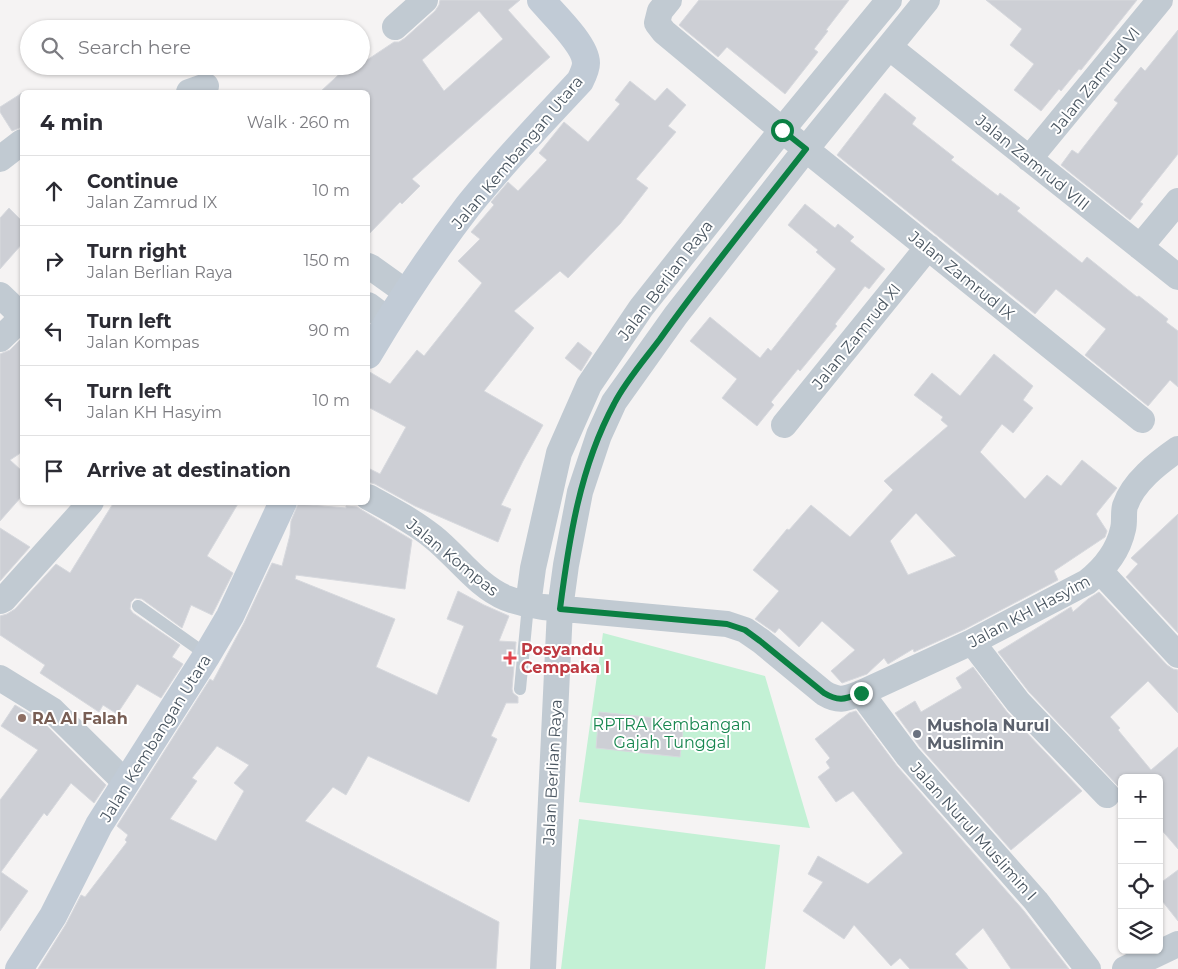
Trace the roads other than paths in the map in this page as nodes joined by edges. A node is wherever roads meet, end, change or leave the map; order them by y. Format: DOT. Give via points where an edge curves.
graph roads {
  1 [pos="425,0"];
  2 [pos="541,0"];
  3 [pos="669,0"];
  4 [pos="889,0"];
  5 [pos="927,0"];
  6 [pos="1160,0"];
  7 [pos="395,27"];
  8 [pos="889,47"];
  9 [pos="782,130"];
  10 [pos="20,144"];
  11 [pos="806,149"];
  12 [pos="0,159"];
  13 [pos="1030,159"];
  14 [pos="1178,201"];
  15 [pos="928,247"];
  16 [pos="1140,247"];
  17 [pos="370,267"];
  18 [pos="1178,278"];
  19 [pos="407,292"];
  20 [pos="0,295"];
  21 [pos="378,312"];
  22 [pos="20,315"];
  23 [pos="20,319"];
  24 [pos="0,339"];
  25 [pos="370,346"];
  26 [pos="588,385"];
  27 [pos="614,402"];
  28 [pos="1142,420"];
  29 [pos="784,425"];
  30 [pos="1178,450"];
  31 [pos="370,498"];
  32 [pos="88,505"];
  33 [pos="278,505"];
  34 [pos="1101,572"];
  35 [pos="0,601"];
  36 [pos="528,605"];
  37 [pos="138,606"];
  38 [pos="560,609"];
  39 [pos="972,642"];
  40 [pos="1178,655"];
  41 [pos="207,656"];
  42 [pos="0,678"];
  43 [pos="520,689"];
  44 [pos="854,696"];
  45 [pos="125,782"];
  46 [pos="1107,796"];
  47 [pos="1178,944"];
  48 [pos="21,968"];
  49 [pos="543,969"];
  50 [pos="1088,969"];
  51 [pos="1125,969"];
  1 -- 7 [label="street"];
  2 -- 19 [label="street, Jalan Kembangan Utara" via="583,51 585,72 468,207"];
  3 -- 9 [label="street, Jalan Zamrud IX" via="660,11 657,22 664,32"];
  4 -- 9 [label="street, Jalan Berlian Raya"];
  5 -- 8 [label="street, Jalan Berlian Raya"];
  6 -- 13 [label="street, Jalan Zamrud VI"];
  8 -- 11 [label="street, Jalan Berlian Raya"];
  8 -- 13 [label="street, Jalan Zamrud VIII"];
  9 -- 11 [label="street, Jalan Zamrud IX"];
  9 -- 26 [label="street, Jalan Berlian Raya" via="641,308"];
  10 -- 12 [label="street"];
  11 -- 15 [label="street, Jalan Zamrud IX"];
  11 -- 27 [label="street, Jalan Berlian Raya" via="676,315"];
  13 -- 16 [label="street, Jalan Zamrud VIII"];
  14 -- 16 [label="street"];
  15 -- 28 [label="street, Jalan Zamrud IX"];
  15 -- 29 [label="street, Jalan Zamrud XI"];
  16 -- 18 [label="street, Jalan Zamrud VIII"];
  17 -- 19 [label="street"];
  19 -- 21 [label="street, Jalan Kembangan Utara"];
  20 -- 22 [label="street"];
  21 -- 25 [label="street, Jalan Kembangan Utara"];
  23 -- 24 [label="street"];
  26 -- 27 [label="street"];
  26 -- 36 [label="street, Jalan Berlian Raya" via="559,453 532,568"];
  27 -- 38 [label="street, Jalan Berlian Raya" via="580,492"];
  30 -- 34 [label="street, Jalan KH Hasyim" via="1134,489 1125,506 1123,529 1116,551"];
  31 -- 36 [label="street, Jalan Kompas" via="433,537 492,590"];
  32 -- 35 [label="street"];
  33 -- 41 [label="street, Jalan Kembangan Utara" via="248,581"];
  34 -- 39 [label="street, Jalan KH Hasyim"];
  34 -- 40 [label="street"];
  36 -- 38 [label="street, Jalan Kompas"];
  36 -- 43 [label="lane"];
  37 -- 41 [label="lane"];
  38 -- 44 [label="street, Jalan Kompas" via="727,624 745,630 824,693 835,699"];
  38 -- 49 [label="street, Jalan Berlian Raya"];
  39 -- 44 [label="street, Jalan KH Hasyim"];
  39 -- 46 [label="street" via="1018,702"];
  41 -- 45 [label="street, Jalan Kembangan Utara"];
  42 -- 45 [label="street" via="52,710"];
  44 -- 50 [label="street, Jalan Nurul Muslimin I" via="1036,901"];
  45 -- 48 [label="street, Jalan Kembangan Utara" via="99,825 53,916"];
  47 -- 51 [label="street"];
}
